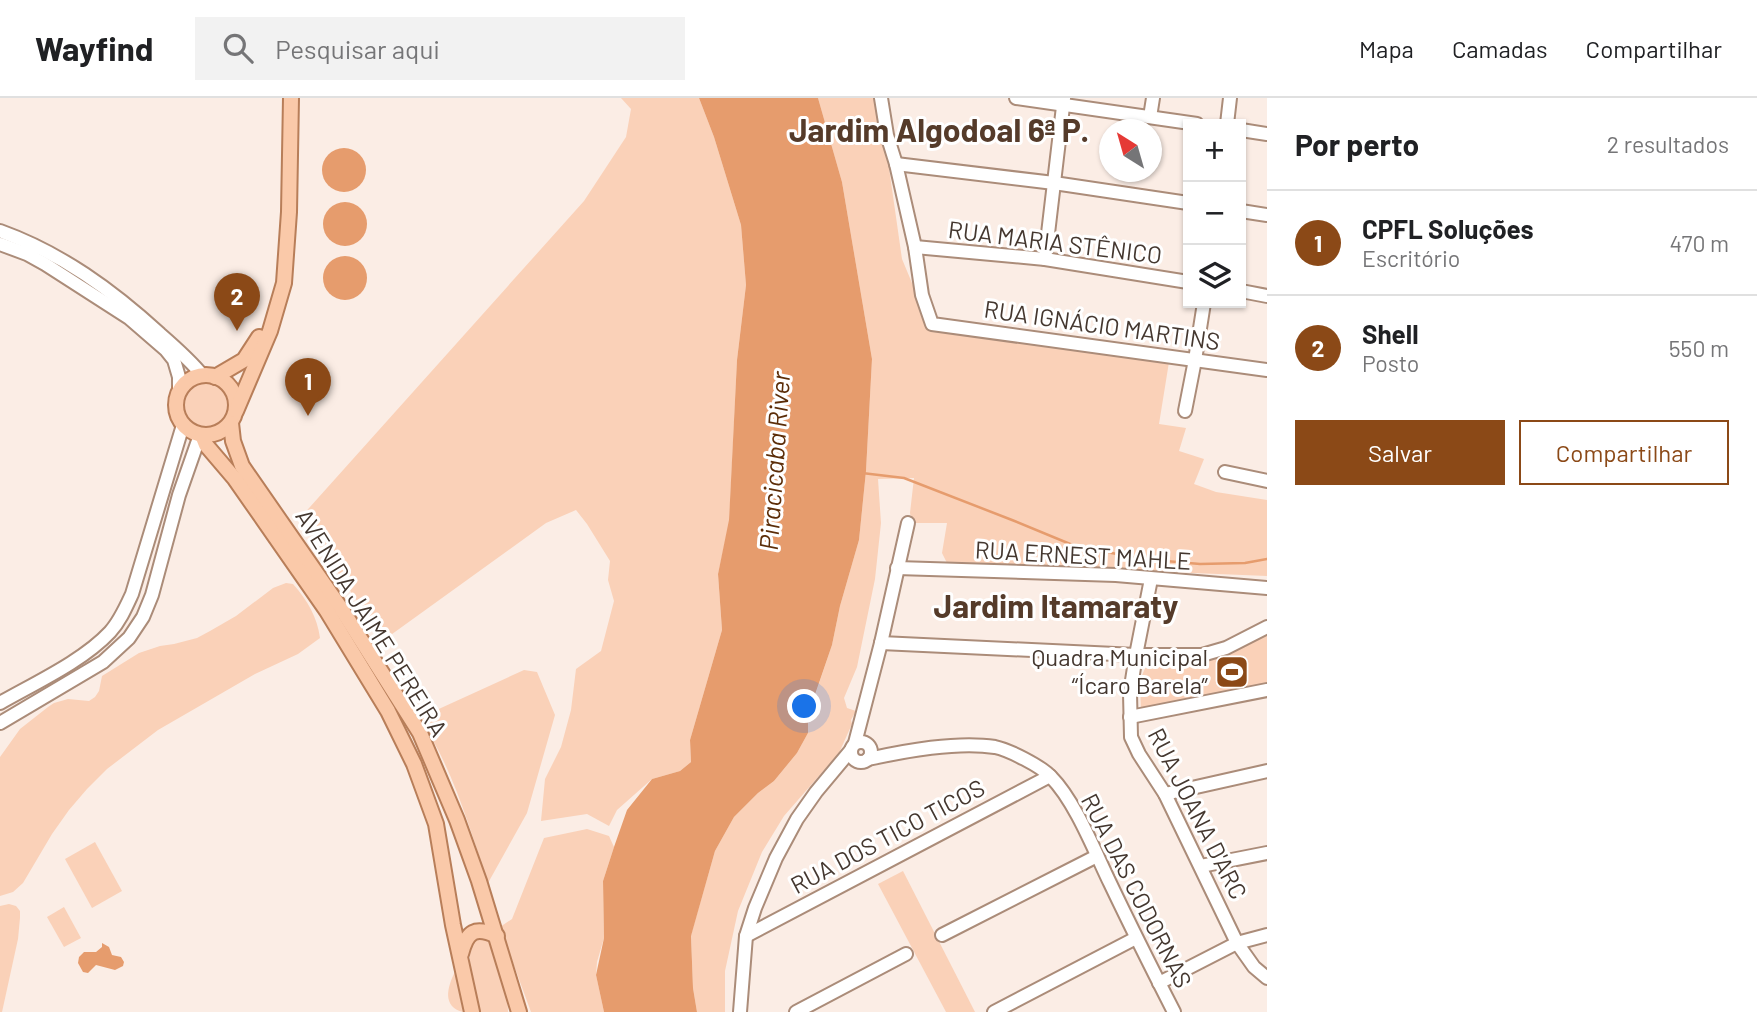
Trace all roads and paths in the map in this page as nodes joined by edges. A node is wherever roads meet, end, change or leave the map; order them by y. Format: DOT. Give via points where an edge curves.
graph roads {
  1 [pos="283,98"];
  2 [pos="291,98"];
  3 [pos="881,98"];
  4 [pos="1016,98"];
  5 [pos="1153,98"];
  6 [pos="1230,98"];
  7 [pos="1064,101"];
  8 [pos="1150,117"];
  9 [pos="1228,119"];
  10 [pos="1183,122"];
  11 [pos="1246,132"];
  12 [pos="1267,134"];
  13 [pos="896,164"];
  14 [pos="1054,183"];
  15 [pos="1183,202"];
  16 [pos="1246,212"];
  17 [pos="1267,215"];
  18 [pos="0,231"];
  19 [pos="0,244"];
  20 [pos="915,247"];
  21 [pos="37,260"];
  22 [pos="1045,260"];
  23 [pos="93,279"];
  24 [pos="1183,281"];
  25 [pos="1246,292"];
  26 [pos="1267,296"];
  27 [pos="1203,308"];
  28 [pos="1195,360"];
  29 [pos="1267,370"];
  30 [pos="209,376"];
  31 [pos="179,393"];
  32 [pos="1185,411"];
  33 [pos="233,417"];
  34 [pos="183,425"];
  35 [pos="201,435"];
  36 [pos="1225,472"];
  37 [pos="1267,481"];
  38 [pos="908,523"];
  39 [pos="898,568"];
  40 [pos="1151,579"];
  41 [pos="1267,588"];
  42 [pos="1267,627"];
  43 [pos="881,643"];
  44 [pos="1136,655"];
  45 [pos="1267,690"];
  46 [pos="0,703"];
  47 [pos="1130,717"];
  48 [pos="0,723"];
  49 [pos="858,745"];
  50 [pos="906,751"];
  51 [pos="864,760"];
  52 [pos="1267,771"];
  53 [pos="1050,776"];
  54 [pos="825,781"];
  55 [pos="1165,794"];
  56 [pos="1267,853"];
  57 [pos="1097,856"];
  58 [pos="1201,866"];
  59 [pos="942,935"];
  60 [pos="1267,935"];
  61 [pos="497,936"];
  62 [pos="746,936"];
  63 [pos="1136,938"];
  64 [pos="1237,943"];
  65 [pos="906,954"];
  66 [pos="460,956"];
  67 [pos="1267,978"];
  68 [pos="1159,983"];
  69 [pos="510,985"];
  70 [pos="472,1012"];
  71 [pos="513,1012"];
  72 [pos="519,1012"];
  73 [pos="740,1012"];
  74 [pos="796,1012"];
  75 [pos="994,1012"];
  76 [pos="1174,1012"];
  1 -- 30 [label="main road" via="283,205 271,301 259,340 244,360"];
  2 -- 33 [label="main road" via="284,283 270,331"];
  3 -- 13 [label="street"];
  4 -- 7 [label="street"];
  5 -- 8 [label="street"];
  6 -- 9 [label="street"];
  7 -- 8 [label="street"];
  7 -- 14 [label="street"];
  8 -- 10 [label="street"];
  11 -- 12 [label="street"];
  13 -- 14 [label="street"];
  13 -- 20 [label="street"];
  14 -- 15 [label="street"];
  14 -- 22 [label="street"];
  16 -- 17 [label="street"];
  18 -- 23 [label="street" via="48,251"];
  19 -- 21 [label="street"];
  20 -- 22 [label="street, RUA MARIA STÊNICO"];
  20 -- 28 [label="street, RUA IGNÁCIO MARTINS" via="922,295 932,324"];
  21 -- 23 [label="street" via="46,257"];
  21 -- 31 [label="street" via="129,318 166,350 174,360"];
  22 -- 24 [label="street, RUA MARIA STÊNICO"];
  23 -- 30 [label="street"];
  25 -- 26 [label="street"];
  27 -- 28 [label="street"];
  28 -- 29 [label="street, RUA IGNÁCIO MARTINS"];
  28 -- 32 [label="street"];
  30 -- 31 [label="main road" via="189,381"];
  30 -- 33 [label="main road" via="229,386 234,394"];
  31 -- 34 [label="main road" via="177,415"];
  33 -- 35 [label="main road" via="218,433"];
  33 -- 61 [label="main road, AVENIDA JAIME PEREIRA" via="233,441 242,466 344,612 420,733 457,820"];
  34 -- 35 [label="main road"];
  34 -- 46 [label="street" via="132,594 112,630 88,651"];
  35 -- 48 [label="street" via="152,595 129,638 103,662"];
  35 -- 66 [label="main road, AVENIDA JAIME PEREIRA" via="327,611 414,764 436,824"];
  36 -- 37 [label="street"];
  38 -- 39 [label="street"];
  39 -- 40 [label="street, RUA ERNEST MAHLE"];
  39 -- 43 [label="street"];
  40 -- 41 [label="street, RUA ERNEST MAHLE"];
  40 -- 44 [label="street, RUA JOANA D'ARC"];
  42 -- 44 [label="street" via="1202,655"];
  43 -- 44 [label="street"];
  43 -- 49 [label="street"];
  44 -- 47 [label="street, RUA JOANA D'ARC"];
  45 -- 47 [label="street"];
  47 -- 55 [label="street, RUA JOANA D'ARC" via="1131,737"];
  49 -- 50 [label="street, RUA DAS CODORNAS"];
  49 -- 51 [label="street" via="871,751"];
  49 -- 54 [label="street"];
  50 -- 51 [label="street, RUA DAS CODORNAS"];
  50 -- 53 [label="street, RUA DAS CODORNAS" via="996,748 1023,758"];
  51 -- 54 [label="street, RUA DAS CODORNAS"];
  52 -- 55 [label="street"];
  53 -- 57 [label="street, RUA DAS CODORNAS"];
  53 -- 62 [label="street, RUA DOS TICO TICOS"];
  54 -- 62 [label="street" via="776,858"];
  55 -- 58 [label="street, RUA JOANA D'ARC"];
  56 -- 58 [label="street"];
  57 -- 59 [label="street"];
  57 -- 63 [label="street, RUA DAS CODORNAS"];
  58 -- 64 [label="street, RUA JOANA D'ARC"];
  60 -- 64 [label="street"];
  61 -- 66 [label="main road" via="475,931 465,939"];
  61 -- 69 [label="main road, AVENIDA JAIME PEREIRA"];
  62 -- 73 [label="street"];
  63 -- 68 [label="street, RUA DAS CODORNAS"];
  63 -- 75 [label="street"];
  64 -- 67 [label="street, RUA JOANA D'ARC"];
  64 -- 68 [label="street"];
  65 -- 74 [label="street"];
  66 -- 70 [label="main road, AVENIDA JAIME PEREIRA"];
  68 -- 76 [label="street, RUA DAS CODORNAS"];
  69 -- 71 [label="main road"];
  69 -- 72 [label="main road, AVENIDA JAIME PEREIRA"];
}
